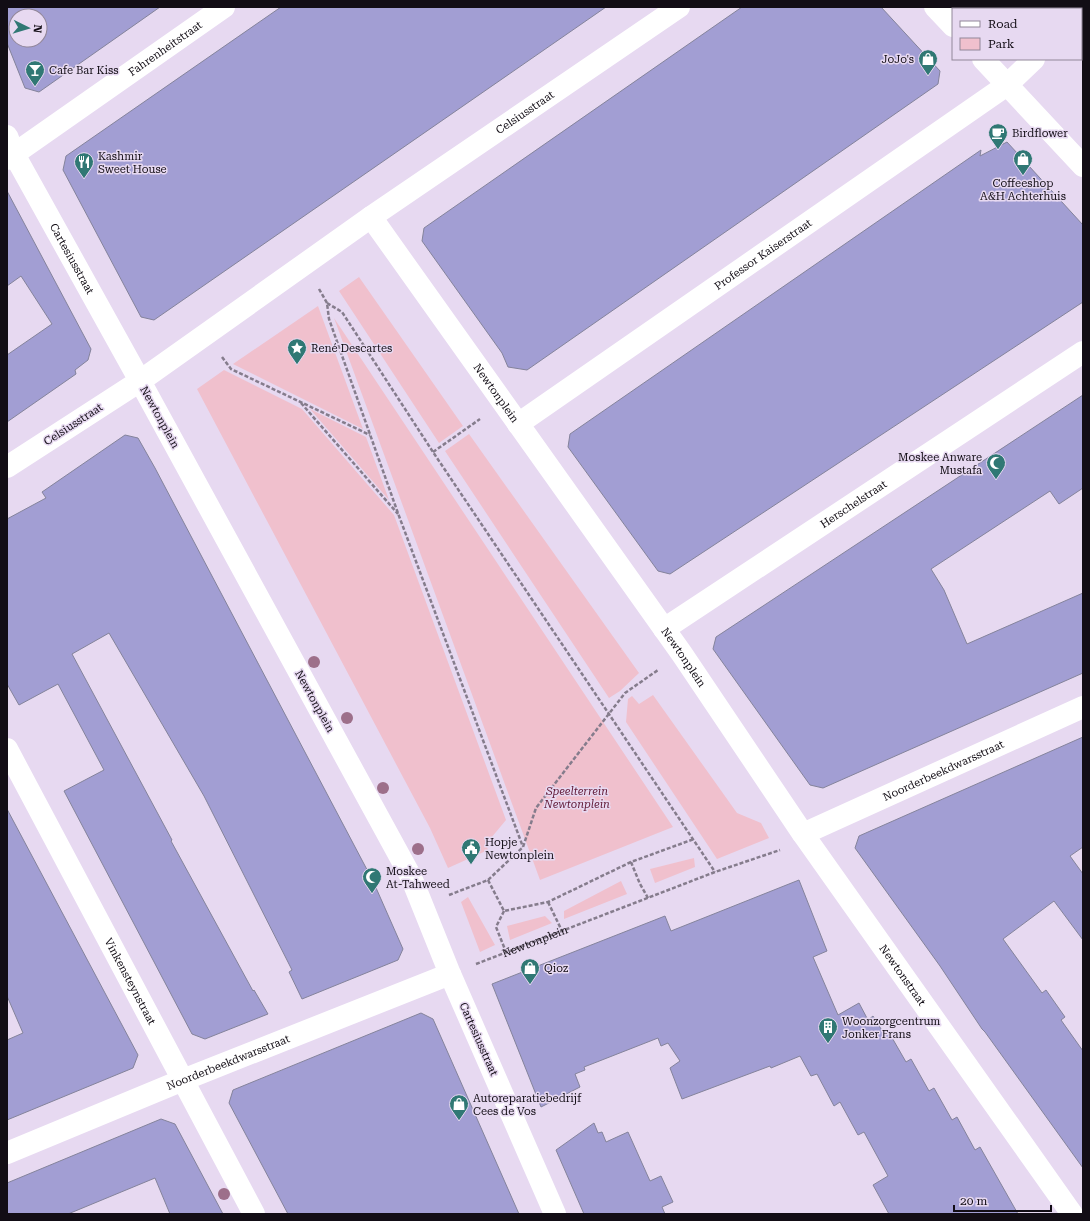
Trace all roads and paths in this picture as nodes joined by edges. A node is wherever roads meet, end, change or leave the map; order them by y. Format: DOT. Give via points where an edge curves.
graph roads {
  1 [pos="224,7"];
  2 [pos="679,7"];
  3 [pos="936,7"];
  4 [pos="952,25"];
  5 [pos="984,60"];
  6 [pos="1033,60"];
  7 [pos="1008,85"];
  8 [pos="9,150"];
  9 [pos="1083,166"];
  10 [pos="371,217"];
  11 [pos="304,265"];
  12 [pos="327,303"];
  13 [pos="205,335"];
  14 [pos="1083,352"];
  15 [pos="140,381"];
  16 [pos="299,402"];
  17 [pos="503,403"];
  18 [pos="518,424"];
  19 [pos="370,436"];
  20 [pos="433,452"];
  21 [pos="7,467"];
  22 [pos="399,516"];
  23 [pos="664,629"];
  24 [pos="682,654"];
  25 [pos="1083,707"];
  26 [pos="608,715"];
  27 [pos="7,749"];
  28 [pos="14,783"];
  29 [pos="803,834"];
  30 [pos="694,839"];
  31 [pos="523,847"];
  32 [pos="631,862"];
  33 [pos="715,872"];
  34 [pos="488,880"];
  35 [pos="648,898"];
  36 [pos="548,902"];
  37 [pos="422,905"];
  38 [pos="504,911"];
  39 [pos="562,931"];
  40 [pos="506,952"];
  41 [pos="450,974"];
  42 [pos="183,1080"];
  43 [pos="7,1153"];
  44 [pos="254,1214"];
  45 [pos="556,1214"];
  46 [pos="1072,1214"];
  1 -- 8 [label="street, Fahrenheitstraat"];
  2 -- 10 [label="street, Celsiusstraat"];
  3 -- 4 [label="street"];
  5 -- 7 [label="street"];
  6 -- 7 [label="street, Professor Kaiserstraat"];
  7 -- 9 [label="street"];
  7 -- 18 [label="street, Professor Kaiserstraat"];
  8 -- 15 [label="street, Cartesiusstraat"];
  10 -- 11 [label="street, Newtonplein"];
  10 -- 17 [label="street, Newtonplein"];
  11 -- 12 [label="path"];
  11 -- 13 [label="street, Newtonplein"];
  12 -- 19 [label="path" via="329,319"];
  12 -- 20 [label="path" via="342,312"];
  13 -- 15 [label="street, Newtonplein"];
  13 -- 16 [label="path" via="231,369"];
  14 -- 23 [label="street, Herschelstraat"];
  15 -- 21 [label="street, Celsiusstraat"];
  15 -- 37 [label="street, Newtonplein" via="411,877"];
  16 -- 19 [label="path"];
  16 -- 22 [label="path"];
  17 -- 18 [label="street, Newtonplein"];
  17 -- 20 [label="path"];
  18 -- 23 [label="street, Newtonplein"];
  19 -- 22 [label="path"];
  20 -- 26 [label="path"];
  22 -- 31 [label="path"];
  23 -- 24 [label="street, Newtonplein"];
  24 -- 26 [label="path" via="625,693"];
  24 -- 29 [label="street, Newtonplein"];
  25 -- 29 [label="street, Noorderbeekdwarsstraat"];
  26 -- 30 [label="path"];
  26 -- 31 [label="path" via="536,808"];
  27 -- 28 [label="street, Vinkensteynstraat"];
  28 -- 42 [label="street, Vinkensteynstraat"];
  29 -- 33 [label="path, Newtonplein" via="792,846"];
  29 -- 46 [label="street, Newtonstraat"];
  30 -- 32 [label="path"];
  30 -- 33 [label="path"];
  31 -- 34 [label="path"];
  32 -- 35 [label="path"];
  32 -- 36 [label="path"];
  33 -- 35 [label="path, Newtonplein"];
  34 -- 37 [label="path"];
  34 -- 38 [label="path"];
  35 -- 39 [label="path, Newtonplein"];
  36 -- 38 [label="path"];
  36 -- 39 [label="path"];
  37 -- 41 [label="street, Newtonplein"];
  38 -- 40 [label="path" via="496,927"];
  39 -- 40 [label="path, Newtonplein"];
  40 -- 41 [label="path, Newtonplein"];
  41 -- 42 [label="street, Noorderbeekdwarsstraat"];
  41 -- 45 [label="street, Cartesiusstraat"];
  42 -- 43 [label="street, Noorderbeekdwarsstraat"];
  42 -- 44 [label="street, Vinkensteynstraat"];
}
